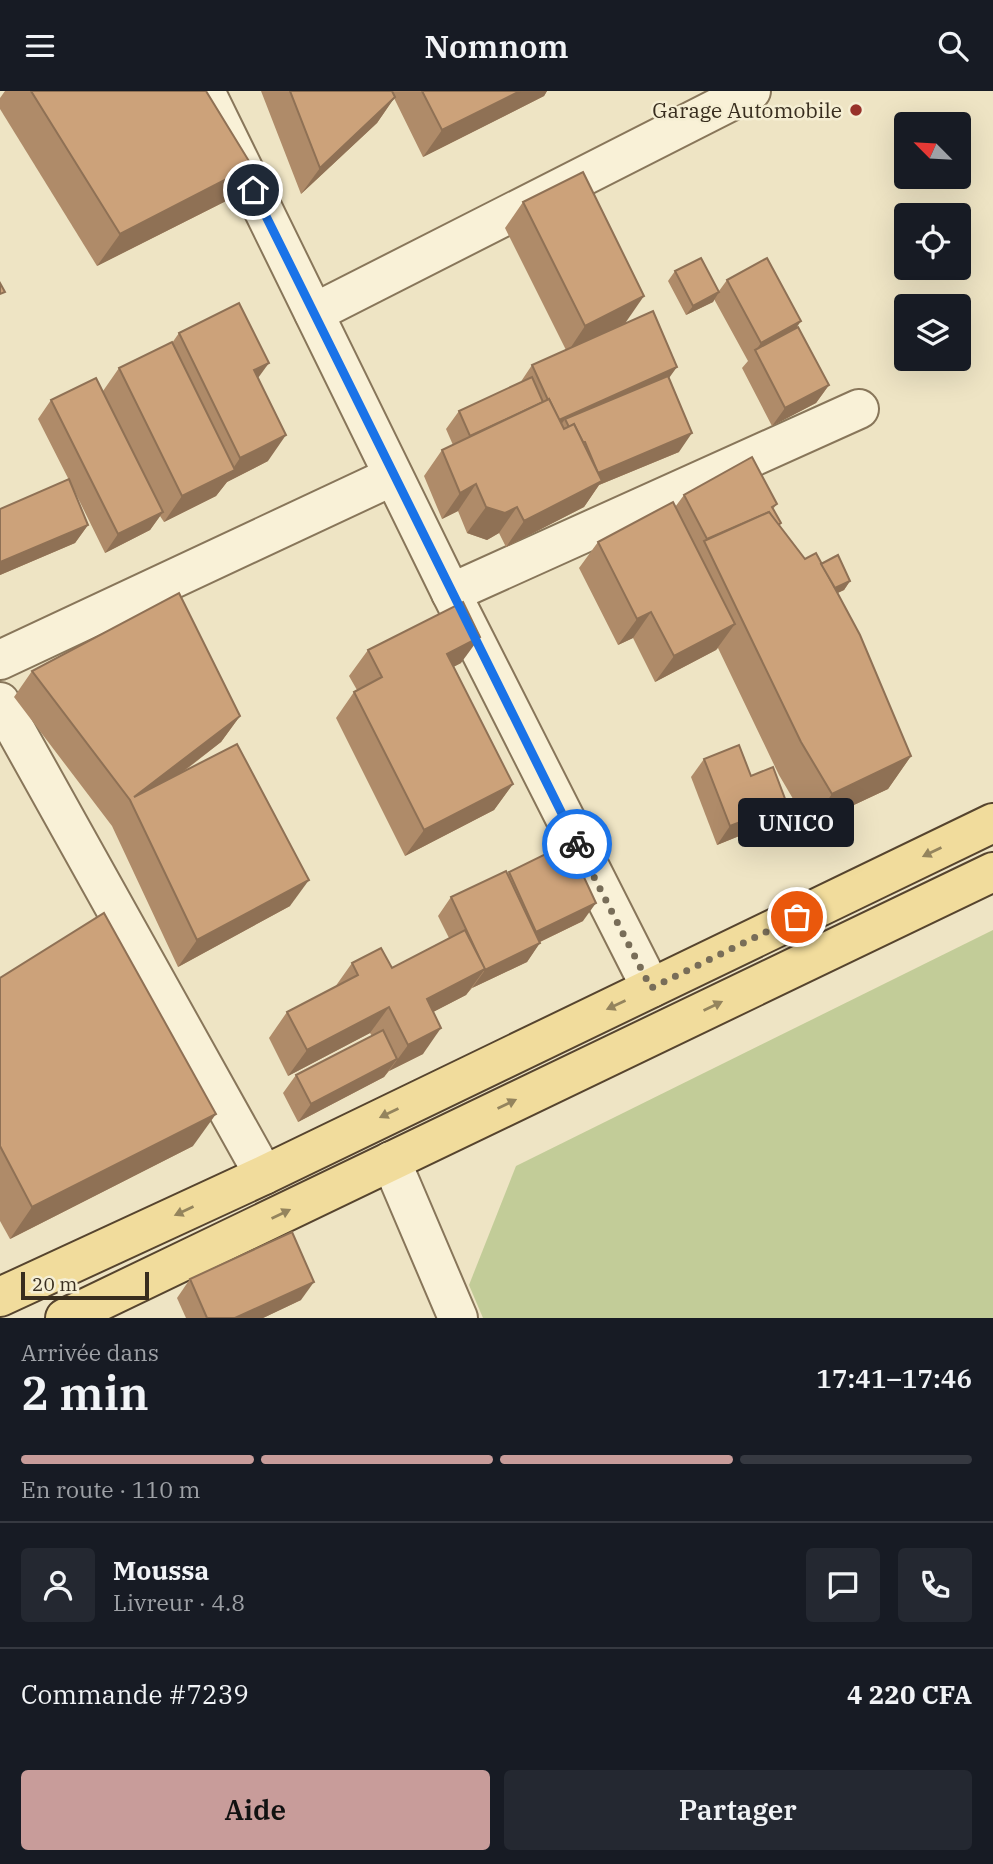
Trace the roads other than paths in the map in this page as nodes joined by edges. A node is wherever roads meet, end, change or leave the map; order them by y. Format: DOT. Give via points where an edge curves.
graph roads {
  1 [pos="205,91"];
  2 [pos="751,91"];
  3 [pos="314,313"];
  4 [pos="859,409"];
  5 [pos="393,475"];
  6 [pos="451,593"];
  7 [pos="0,660"];
  8 [pos="3,717"];
  9 [pos="993,823"];
  10 [pos="993,872"];
  11 [pos="651,988"];
  12 [pos="444,1086"];
  13 [pos="460,1127"];
  14 [pos="391,1161"];
  15 [pos="264,1175"];
  16 [pos="0,1297"];
  17 [pos="65,1318"];
  18 [pos="458,1318"];
  1 -- 3 [label="street"];
  2 -- 3 [label="street"];
  3 -- 5 [label="street"];
  4 -- 6 [label="street"];
  5 -- 6 [label="street"];
  5 -- 7 [label="street"];
  6 -- 11 [label="street"];
  8 -- 15 [label="street"];
  9 -- 11 [label="main road, one-way"];
  13 -- 10 [label="main road, one-way"];
  11 -- 12 [label="main road, one-way"];
  12 -- 13 [label="street"];
  12 -- 15 [label="main road, one-way"];
  13 -- 14 [label="main road"];
  17 -- 14 [label="main road, one-way"];
  14 -- 18 [label="street"];
  15 -- 16 [label="main road, one-way"];
}
